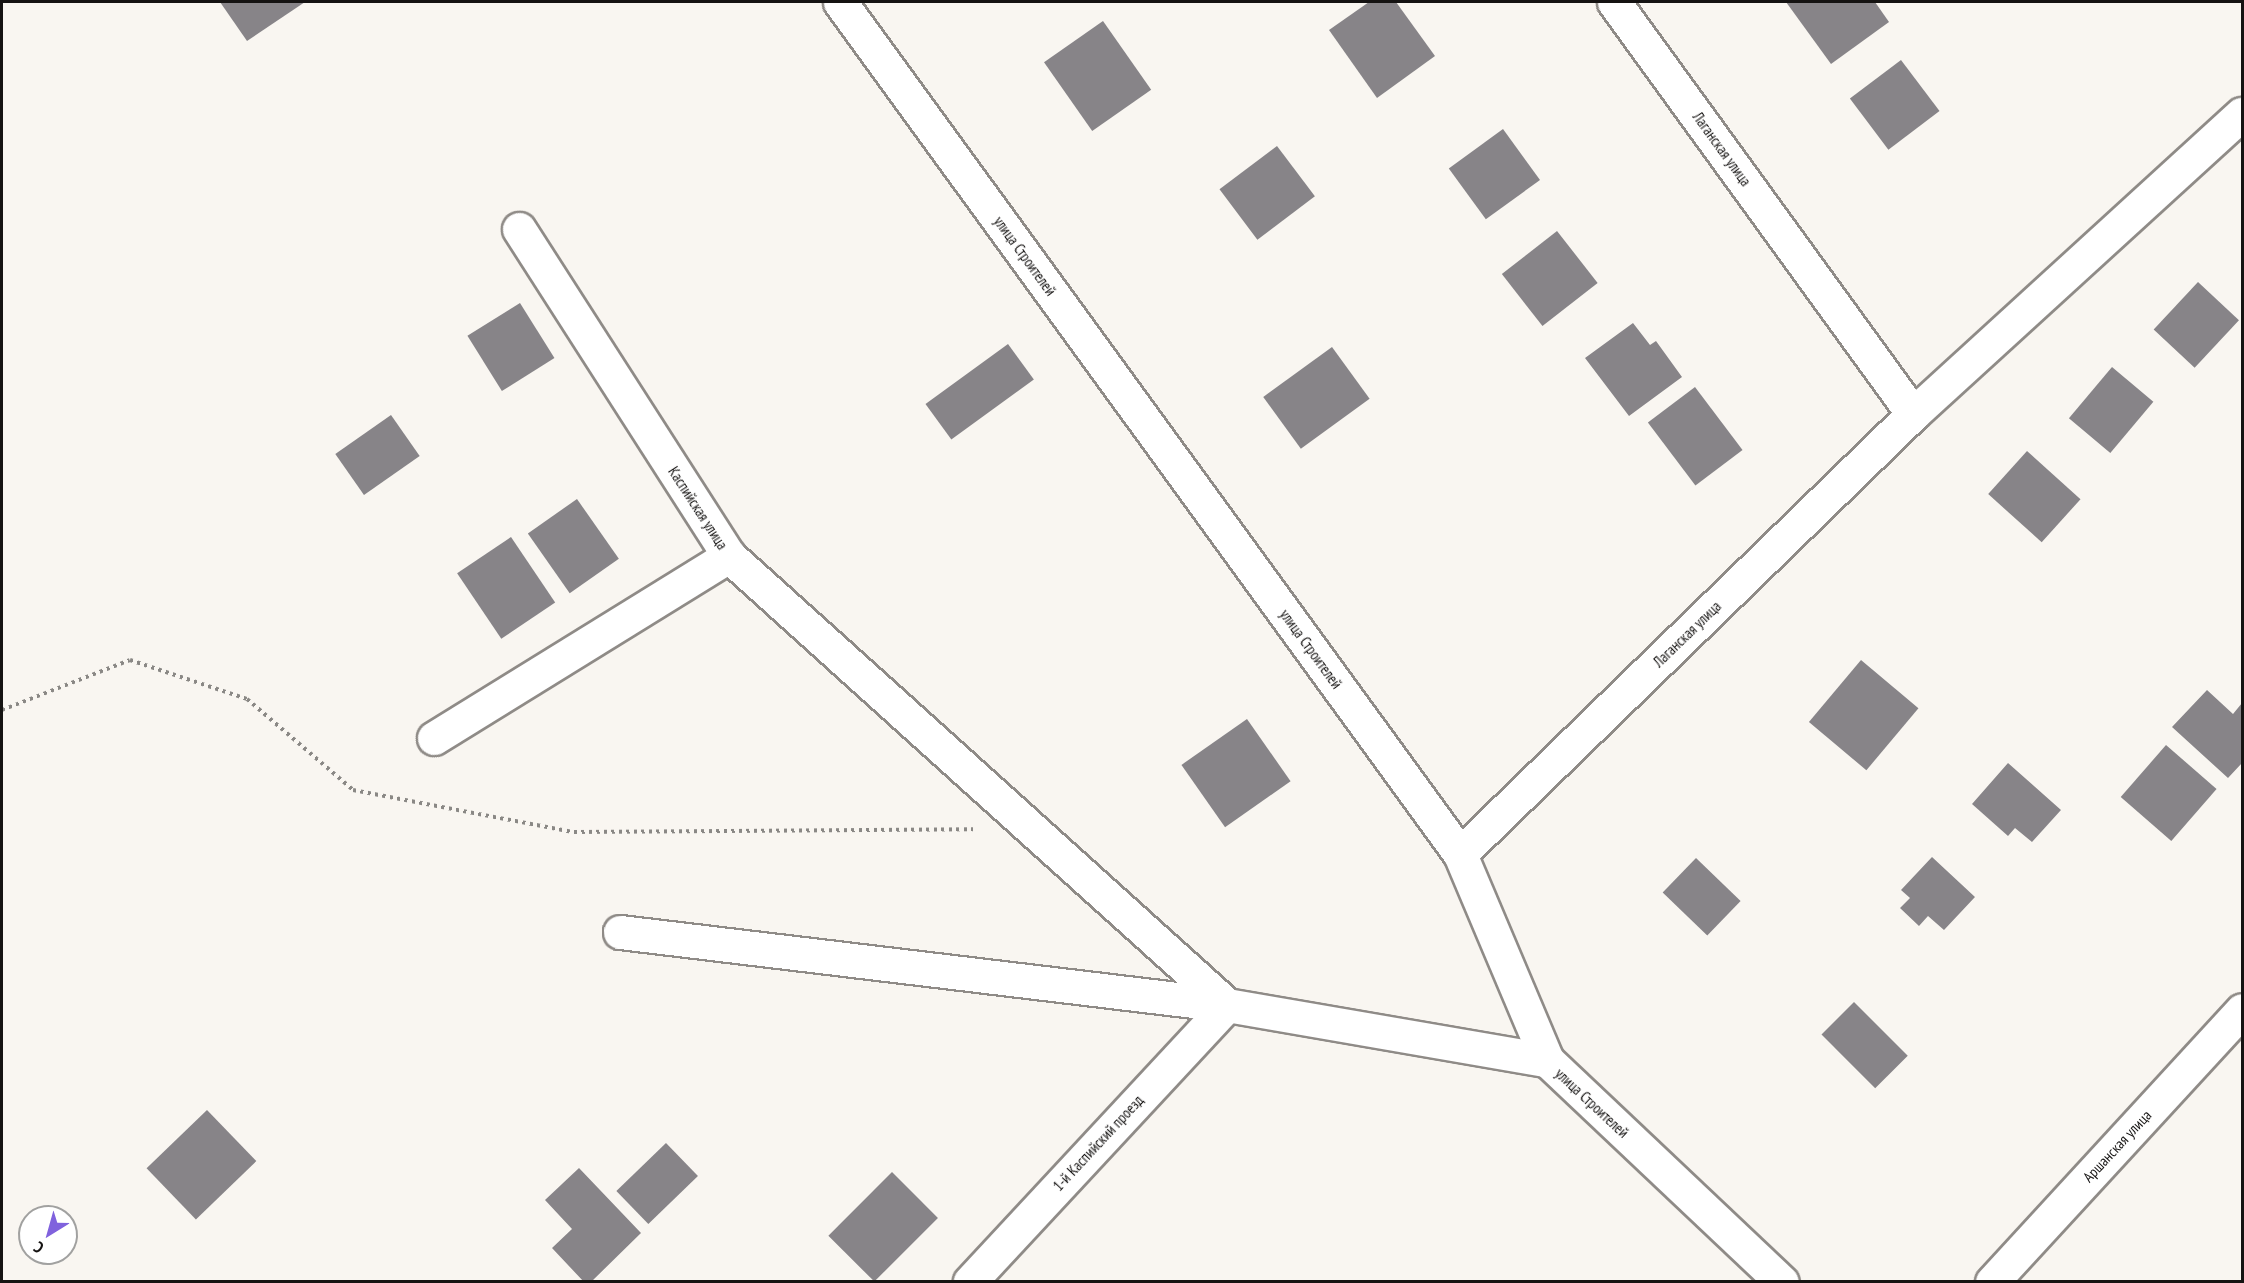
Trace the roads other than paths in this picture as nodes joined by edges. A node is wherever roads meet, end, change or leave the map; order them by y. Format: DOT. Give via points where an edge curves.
graph roads {
  1 [pos="840,2"];
  2 [pos="1614,2"];
  3 [pos="2242,114"];
  4 [pos="519,229"];
  5 [pos="1913,414"];
  6 [pos="729,556"];
  7 [pos="434,738"];
  8 [pos="1460,854"];
  9 [pos="620,932"];
  10 [pos="1227,1005"];
  11 [pos="2242,1010"];
  12 [pos="1547,1060"];
  13 [pos="970,1281"];
  14 [pos="1782,1281"];
  15 [pos="1992,1281"];
  1 -- 8 [label="street, улица Строителей"];
  2 -- 5 [label="street, Лаганская улица"];
  3 -- 5 [label="street, Лаганская улица"];
  4 -- 6 [label="street, Каспийская улица"];
  5 -- 8 [label="street, Лаганская улица"];
  6 -- 7 [label="street, Каспийская улица"];
  6 -- 10 [label="street"];
  8 -- 12 [label="street, улица Строителей"];
  9 -- 10 [label="street"];
  10 -- 12 [label="street"];
  10 -- 13 [label="street, 1-й Каспийский проезд"];
  11 -- 15 [label="street, Аршанская улица"];
  12 -- 14 [label="street, улица Строителей"];
}
